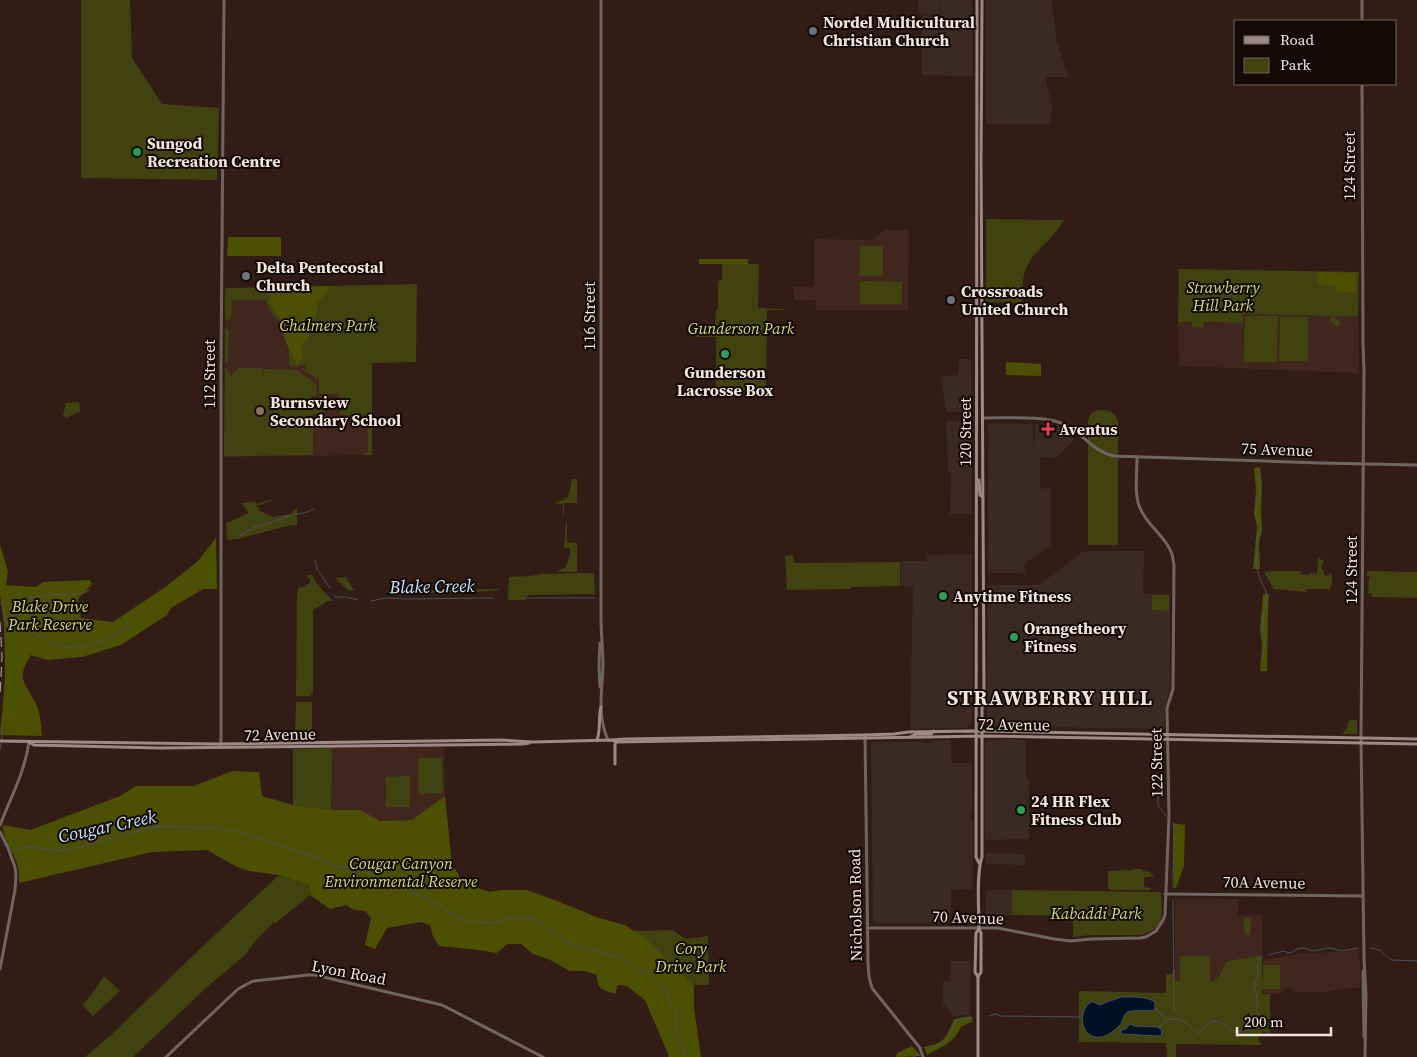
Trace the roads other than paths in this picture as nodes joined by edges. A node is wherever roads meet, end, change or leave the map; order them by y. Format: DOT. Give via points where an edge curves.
graph roads {
  1 [pos="224,0"];
  2 [pos="601,0"];
  3 [pos="977,0"];
  4 [pos="982,0"];
  5 [pos="1362,0"];
  6 [pos="1362,20"];
  7 [pos="1362,85"];
  8 [pos="976,118"];
  9 [pos="981,138"];
  10 [pos="977,140"];
  11 [pos="981,160"];
  12 [pos="977,200"];
  13 [pos="981,215"];
  14 [pos="983,418"];
  15 [pos="1137,457"];
  16 [pos="1363,464"];
  17 [pos="1417,465"];
  18 [pos="977,473"];
  19 [pos="983,498"];
  20 [pos="977,499"];
  21 [pos="983,521"];
  22 [pos="601,707"];
  23 [pos="934,731"];
  24 [pos="976,731"];
  25 [pos="982,731"];
  26 [pos="1168,734"];
  27 [pos="865,736"];
  28 [pos="976,736"];
  29 [pos="982,736"];
  30 [pos="910,737"];
  31 [pos="1362,739"];
  32 [pos="1417,739"];
  33 [pos="596,740"];
  34 [pos="610,740"];
  35 [pos="1168,740"];
  36 [pos="0,741"];
  37 [pos="29,742"];
  38 [pos="616,742"];
  39 [pos="1362,744"];
  40 [pos="1417,744"];
  41 [pos="221,746"];
  42 [pos="615,764"];
  43 [pos="0,825"];
  44 [pos="0,832"];
  45 [pos="979,863"];
  46 [pos="1165,894"];
  47 [pos="1363,896"];
  48 [pos="868,928"];
  49 [pos="979,928"];
  50 [pos="1156,932"];
  51 [pos="0,969"];
  52 [pos="166,1057"];
  53 [pos="543,1057"];
  54 [pos="924,1057"];
  55 [pos="978,1057"];
  56 [pos="1364,1057"];
  1 -- 41 [label="street, 112 Street"];
  2 -- 22 [label="street, 116 Street"];
  3 -- 8 [label="main road, 120 Street"];
  4 -- 9 [label="main road, 120 Street"];
  5 -- 6 [label="street"];
  7 -- 16 [label="street, 124 Street"];
  8 -- 9 [label="main road"];
  8 -- 10 [label="main road, 120 Street"];
  9 -- 11 [label="main road, 120 Street"];
  10 -- 11 [label="main road"];
  10 -- 12 [label="main road, 120 Street"];
  11 -- 13 [label="main road, 120 Street"];
  12 -- 13 [label="main road"];
  12 -- 18 [label="main road, 120 Street"];
  13 -- 14 [label="main road, 120 Street"];
  14 -- 15 [label="street, 75 Avenue" via="1060,422 1102,453"];
  14 -- 19 [label="main road, 120 Street"];
  15 -- 16 [label="street, 75 Avenue"];
  15 -- 26 [label="street, 122 Street" via="1139,507 1172,554 1174,565 1174,667"];
  16 -- 17 [label="street, 75 Avenue"];
  16 -- 31 [label="street, 124 Street"];
  18 -- 19 [label="main road"];
  18 -- 20 [label="main road, 120 Street"];
  19 -- 21 [label="main road, 120 Street"];
  20 -- 21 [label="main road" via="979,518"];
  20 -- 24 [label="main road, 120 Street"];
  21 -- 25 [label="main road, 120 Street"];
  22 -- 33 [label="main road"];
  22 -- 34 [label="street, 116 Street" via="602,725"];
  23 -- 24 [label="main road, 72 Avenue"];
  23 -- 27 [label="main road, 72 Avenue"];
  23 -- 30 [label="main road"];
  24 -- 25 [label="main road, 72 Avenue"];
  24 -- 28 [label="main road, 120 Street"];
  25 -- 26 [label="main road, 72 Avenue"];
  25 -- 29 [label="main road, 120 Street"];
  26 -- 31 [label="main road, 72 Avenue"];
  26 -- 35 [label="street, 122 Street"];
  27 -- 30 [label="main road, 72 Avenue"];
  27 -- 34 [label="main road, 72 Avenue"];
  27 -- 38 [label="main road, 72 Avenue"];
  27 -- 48 [label="street, Nicholson Road"];
  28 -- 29 [label="main road, 72 Avenue"];
  28 -- 30 [label="main road, 72 Avenue"];
  28 -- 45 [label="main road, 120 Street" via="976,857"];
  29 -- 35 [label="main road, 72 Avenue"];
  29 -- 45 [label="main road, 120 Street" via="982,857"];
  31 -- 32 [label="main road, 72 Avenue"];
  31 -- 39 [label="street, 124 Street"];
  33 -- 34 [label="main road, 72 Avenue"];
  33 -- 41 [label="main road, 72 Avenue" via="516,744"];
  34 -- 38 [label="main road, 72 Avenue"];
  35 -- 39 [label="main road, 72 Avenue"];
  35 -- 46 [label="street, 122 Street"];
  36 -- 37 [label="main road, 72 Avenue"];
  37 -- 41 [label="main road, 72 Avenue"];
  37 -- 43 [label="street" via="22,772"];
  38 -- 42 [label="main road"];
  39 -- 40 [label="main road, 72 Avenue"];
  39 -- 47 [label="street, 124 Street"];
  44 -- 51 [label="street" via="15,867 16,883"];
  45 -- 49 [label="main road, 120 Street"];
  46 -- 47 [label="street, 70A Avenue"];
  46 -- 50 [label="street, 122 Street" via="1163,920"];
  47 -- 56 [label="street, 124 Street"];
  48 -- 49 [label="street, 70 Avenue"];
  48 -- 54 [label="street, Nicholson Road" via="872,988"];
  49 -- 50 [label="street, 70 Avenue" via="998,928 1071,941 1140,938"];
  49 -- 55 [label="main road, 120 Street"];
  52 -- 53 [label="street, Lyon Road" via="245,984 307,975 442,1005"];
}
